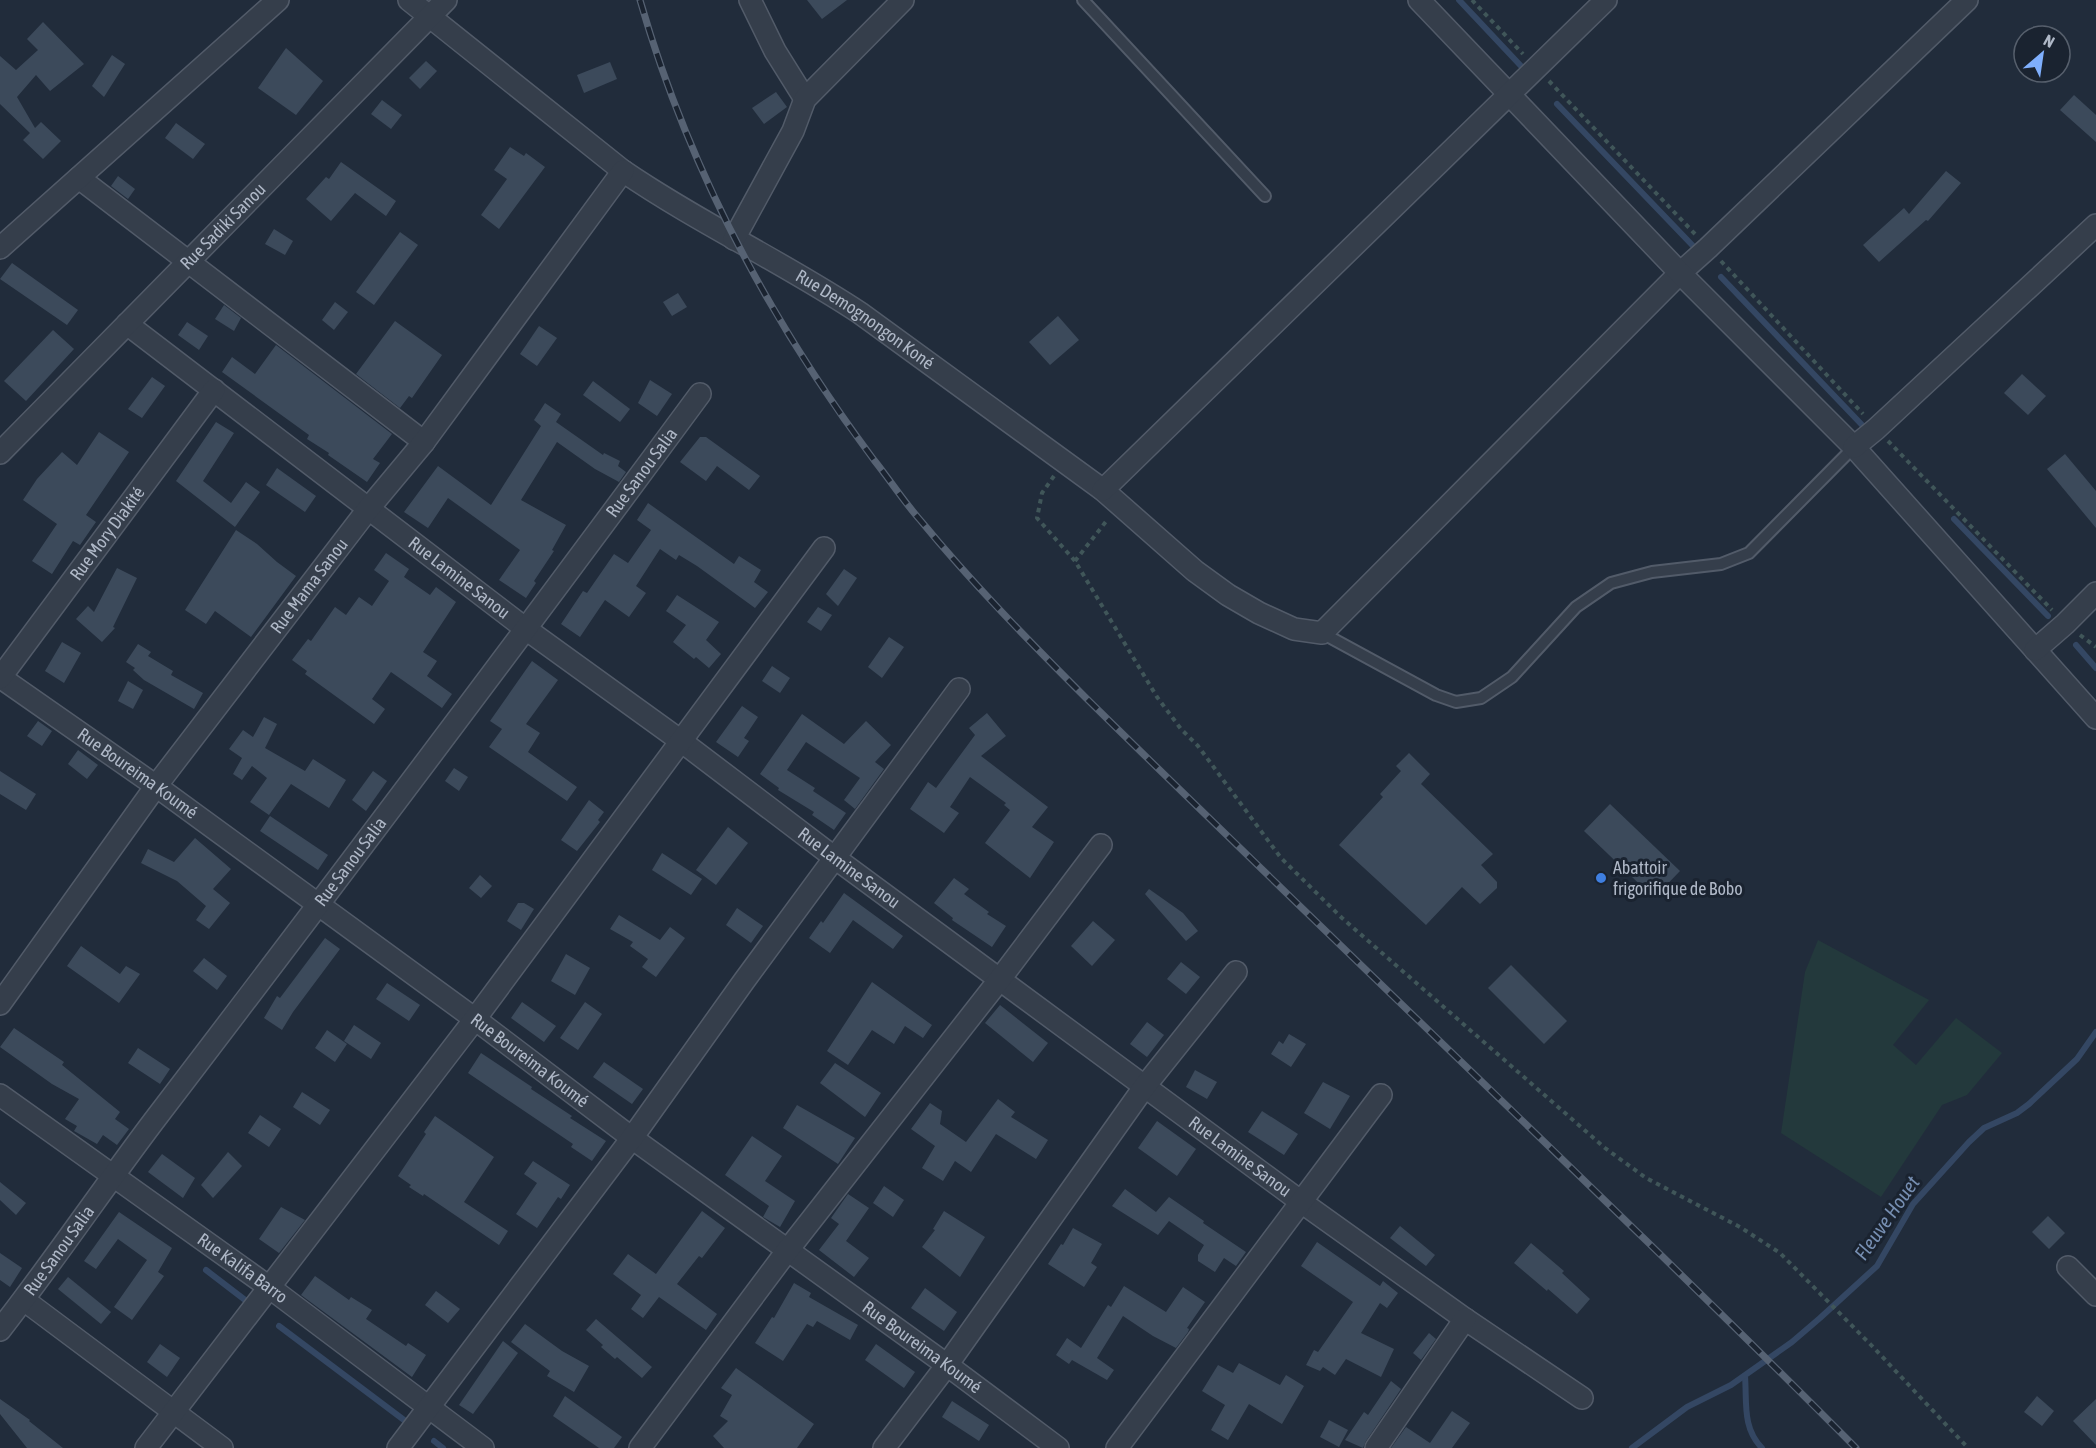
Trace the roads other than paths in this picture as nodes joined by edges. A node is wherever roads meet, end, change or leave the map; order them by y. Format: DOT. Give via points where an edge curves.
graph roads {
  1 [pos="279,0"];
  2 [pos="409,0"];
  3 [pos="446,0"];
  4 [pos="750,0"];
  5 [pos="903,0"];
  6 [pos="1083,0"];
  7 [pos="1419,0"];
  8 [pos="1606,0"];
  9 [pos="1966,0"];
  10 [pos="430,18"];
  11 [pos="1510,93"];
  12 [pos="805,99"];
  13 [pos="623,171"];
  14 [pos="79,177"];
  15 [pos="1265,196"];
  16 [pos="2096,225"];
  17 [pos="734,239"];
  18 [pos="0,248"];
  19 [pos="189,261"];
  20 [pos="1680,273"];
  21 [pos="127,324"];
  22 [pos="214,390"];
  23 [pos="700,394"];
  24 [pos="424,442"];
  25 [pos="1854,447"];
  26 [pos="0,453"];
  27 [pos="1103,490"];
  28 [pos="369,508"];
  29 [pos="824,548"];
  30 [pos="2096,593"];
  31 [pos="526,629"];
  32 [pos="1322,633"];
  33 [pos="2035,650"];
  34 [pos="0,677"];
  35 [pos="959,689"];
  36 [pos="2096,718"];
  37 [pos="681,741"];
  38 [pos="156,786"];
  39 [pos="1101,845"];
  40 [pos="835,858"];
  41 [pos="319,905"];
  42 [pos="1236,972"];
  43 [pos="1000,979"];
  44 [pos="0,1004"];
  45 [pos="475,1019"];
  46 [pos="1145,1086"];
  47 [pos="0,1095"];
  48 [pos="1381,1095"];
  49 [pos="632,1138"];
  50 [pos="112,1176"];
  51 [pos="1300,1201"];
  52 [pos="787,1251"];
  53 [pos="2068,1268"];
  54 [pos="269,1287"];
  55 [pos="2096,1295"];
  56 [pos="24,1300"];
  57 [pos="1465,1318"];
  58 [pos="0,1330"];
  59 [pos="947,1365"];
  60 [pos="1582,1398"];
  61 [pos="429,1408"];
  62 [pos="174,1410"];
  63 [pos="146,1448"];
  64 [pos="222,1448"];
  65 [pos="398,1448"];
  66 [pos="483,1448"];
  67 [pos="640,1448"];
  68 [pos="884,1448"];
  69 [pos="1058,1448"];
  70 [pos="1117,1448"];
  71 [pos="1376,1448"];
  1 -- 14 [label="street"];
  2 -- 10 [label="street, Rue Demognongon Koné"];
  3 -- 10 [label="street, Rue Sadiki Sanou"];
  4 -- 12 [label="street"];
  5 -- 12 [label="street"];
  6 -- 15 [label="lane"];
  7 -- 11 [label="street"];
  8 -- 11 [label="street"];
  9 -- 20 [label="street"];
  10 -- 13 [label="street, Rue Demognongon Koné"];
  10 -- 19 [label="street, Rue Sadiki Sanou"];
  11 -- 20 [label="street"];
  11 -- 27 [label="street"];
  12 -- 17 [label="street" via="789,140"];
  13 -- 17 [label="street, Rue Demognongon Koné"];
  13 -- 24 [label="street, Rue Mama Sanou"];
  14 -- 18 [label="street"];
  14 -- 19 [label="street"];
  16 -- 25 [label="street"];
  17 -- 27 [label="street, Rue Demognongon Koné" via="860,313"];
  19 -- 21 [label="street, Rue Sadiki Sanou"];
  19 -- 24 [label="street"];
  20 -- 25 [label="street"];
  20 -- 32 [label="street"];
  21 -- 22 [label="street, Rue Lamine Sanou"];
  21 -- 26 [label="street, Rue Sadiki Sanou"];
  22 -- 28 [label="street, Rue Lamine Sanou"];
  22 -- 34 [label="street, Rue Mory Diakité"];
  23 -- 31 [label="street, Rue Sanou Salia"];
  24 -- 28 [label="street, Rue Mama Sanou"];
  25 -- 32 [label="lane" via="1749,553 1721,564 1652,572 1611,583 1576,607 1512,677 1481,698 1456,702 1436,694"];
  25 -- 33 [label="street"];
  27 -- 32 [label="street, Rue Demognongon Koné" via="1195,572 1228,595 1294,629"];
  28 -- 31 [label="street, Rue Lamine Sanou"];
  28 -- 38 [label="street, Rue Mama Sanou"];
  29 -- 37 [label="street"];
  30 -- 33 [label="street"];
  31 -- 37 [label="street, Rue Lamine Sanou"];
  31 -- 41 [label="street, Rue Sanou Salia"];
  33 -- 36 [label="street"];
  34 -- 38 [label="street, Rue Boureima Koumé"];
  35 -- 40 [label="street"];
  37 -- 40 [label="street, Rue Lamine Sanou"];
  37 -- 45 [label="street"];
  38 -- 41 [label="street, Rue Boureima Koumé"];
  38 -- 44 [label="street, Rue Mama Sanou"];
  39 -- 43 [label="street"];
  40 -- 43 [label="street, Rue Lamine Sanou"];
  40 -- 49 [label="street"];
  41 -- 45 [label="street, Rue Boureima Koumé"];
  41 -- 50 [label="street, Rue Sanou Salia"];
  42 -- 46 [label="street"];
  43 -- 46 [label="street, Rue Lamine Sanou"];
  43 -- 52 [label="street"];
  45 -- 49 [label="street, Rue Boureima Koumé"];
  45 -- 54 [label="street"];
  46 -- 51 [label="street, Rue Lamine Sanou"];
  46 -- 59 [label="street"];
  47 -- 50 [label="street, Rue Kalifa Barro"];
  48 -- 51 [label="street"];
  49 -- 52 [label="street, Rue Boureima Koumé"];
  49 -- 61 [label="street"];
  50 -- 54 [label="street, Rue Kalifa Barro"];
  50 -- 56 [label="street, Rue Sanou Salia"];
  51 -- 57 [label="street, Rue Lamine Sanou"];
  51 -- 70 [label="street"];
  52 -- 59 [label="street, Rue Boureima Koumé"];
  52 -- 67 [label="street"];
  53 -- 55 [label="street"];
  54 -- 61 [label="street, Rue Kalifa Barro"];
  54 -- 62 [label="street"];
  56 -- 58 [label="street, Rue Sanou Salia"];
  56 -- 62 [label="street"];
  57 -- 60 [label="street, Rue Lamine Sanou"];
  57 -- 71 [label="street"];
  59 -- 68 [label="street"];
  59 -- 69 [label="street, Rue Boureima Koumé"];
  61 -- 65 [label="street"];
  61 -- 66 [label="street, Rue Kalifa Barro"];
  62 -- 63 [label="street"];
  62 -- 64 [label="street"];
}
